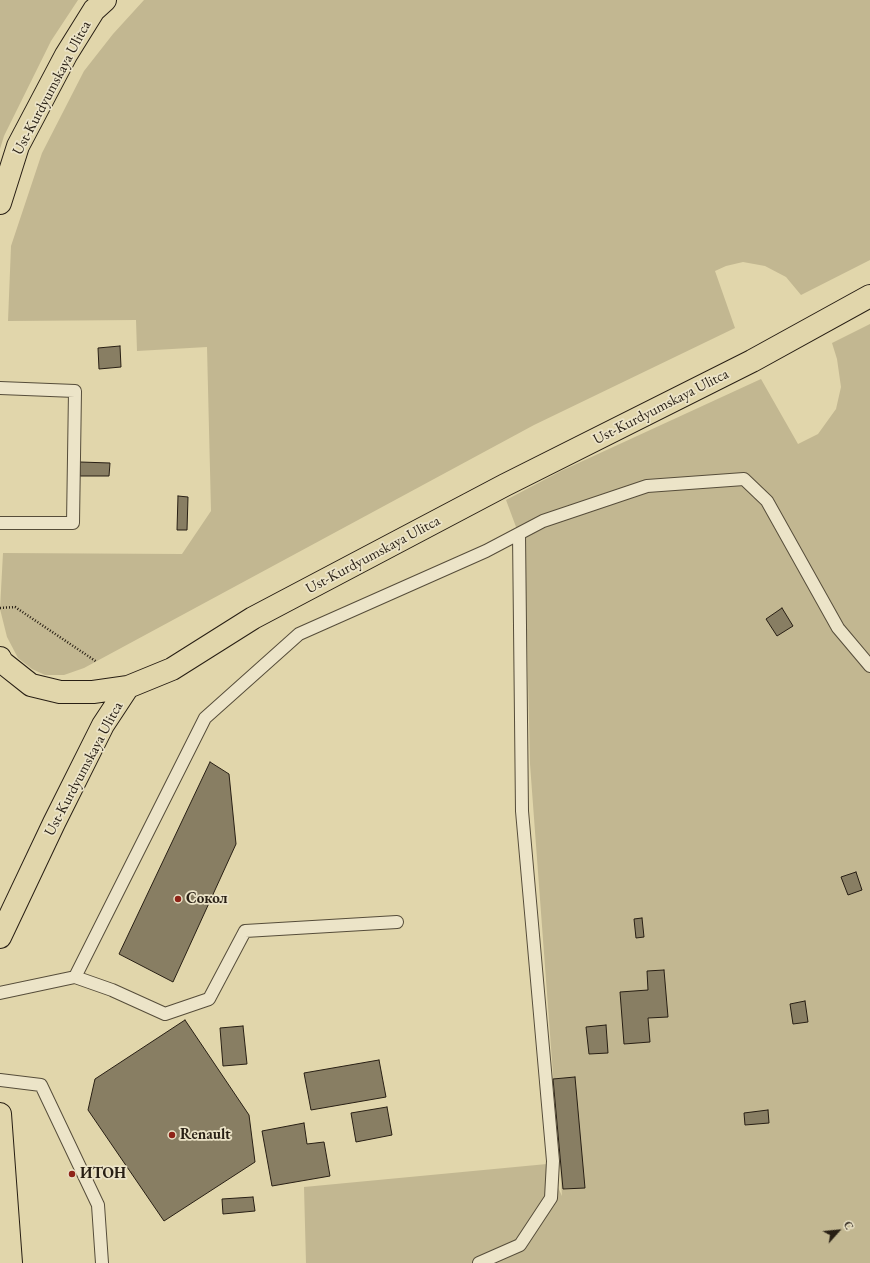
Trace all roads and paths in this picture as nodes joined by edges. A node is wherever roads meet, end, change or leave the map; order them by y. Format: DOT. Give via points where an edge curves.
graph roads {
  1 [pos="105,0"];
  2 [pos="0,203"];
  3 [pos="870,296"];
  4 [pos="0,388"];
  5 [pos="0,523"];
  6 [pos="519,534"];
  7 [pos="0,608"];
  8 [pos="0,658"];
  9 [pos="97,662"];
  10 [pos="870,666"];
  11 [pos="128,687"];
  12 [pos="397,922"];
  13 [pos="0,938"];
  14 [pos="75,978"];
  15 [pos="0,993"];
  16 [pos="0,1080"];
  17 [pos="0,1114"];
  18 [pos="11,1263"];
  19 [pos="102,1263"];
  20 [pos="479,1263"];
  1 -- 2 [label="main road, Ust-Kurdyumskaya Ulitca" via="94,10 66,55 18,146"];
  3 -- 11 [label="main road, Ust-Kurdyumskaya Ulitca" via="752,361 505,485 253,618 172,670"];
  4 -- 5 [label="lane" via="75,391 73,523"];
  6 -- 10 [label="lane" via="543,521 647,486 744,479 767,501 838,628"];
  6 -- 14 [label="lane" via="299,634 206,718"];
  6 -- 20 [label="lane" via="522,811 553,1161 551,1198 520,1245"];
  7 -- 9 [label="path" via="15,607"];
  8 -- 11 [label="main road" via="31,685 60,692 93,692"];
  11 -- 13 [label="main road, Ust-Kurdyumskaya Ulitca" via="96,739"];
  12 -- 14 [label="lane" via="245,931 209,999 165,1014 112,990"];
  14 -- 15 [label="lane"];
  16 -- 19 [label="lane" via="41,1085 98,1205"];
  17 -- 18 [label="main road"];
}
